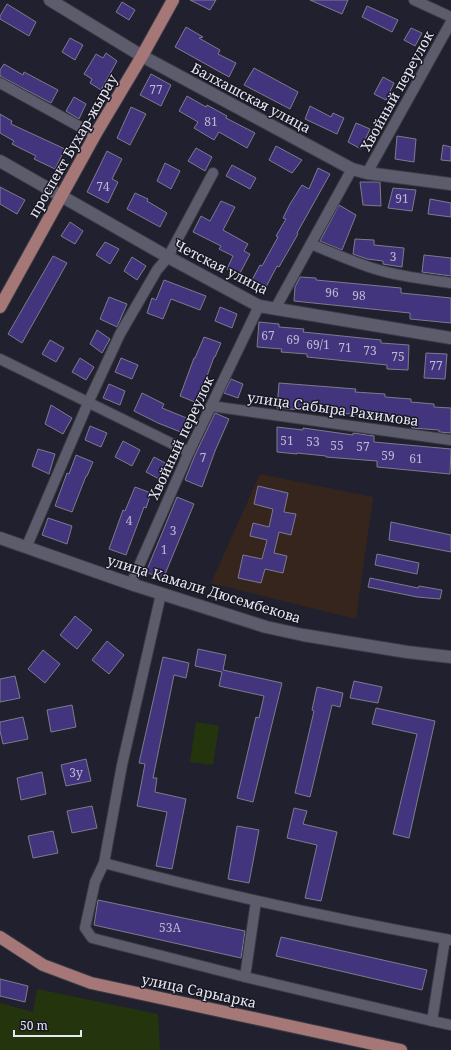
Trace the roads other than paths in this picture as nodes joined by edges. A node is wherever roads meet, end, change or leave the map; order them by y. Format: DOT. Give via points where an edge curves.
graph roads {
  1 [pos="50,0"];
  2 [pos="173,0"];
  3 [pos="414,0"];
  4 [pos="451,17"];
  5 [pos="451,22"];
  6 [pos="142,56"];
  7 [pos="0,83"];
  8 [pos="95,135"];
  9 [pos="0,161"];
  10 [pos="352,169"];
  11 [pos="212,173"];
  12 [pos="367,173"];
  13 [pos="451,184"];
  14 [pos="62,196"];
  15 [pos="311,244"];
  16 [pos="168,257"];
  17 [pos="451,283"];
  18 [pos="259,306"];
  19 [pos="0,307"];
  20 [pos="275,309"];
  21 [pos="451,338"];
  22 [pos="0,358"];
  23 [pos="88,403"];
  24 [pos="211,406"];
  25 [pos="451,440"];
  26 [pos="189,452"];
  27 [pos="0,538"];
  28 [pos="26,548"];
  29 [pos="131,584"];
  30 [pos="161,594"];
  31 [pos="451,657"];
  32 [pos="104,863"];
  33 [pos="256,901"];
  34 [pos="0,937"];
  35 [pos="448,940"];
  36 [pos="245,977"];
  37 [pos="432,1021"];
  38 [pos="451,1025"];
  39 [pos="401,1050"];
  1 -- 6 [label="street, Балхашская улица"];
  2 -- 6 [label="main road, проспект Бухар-жырау"];
  3 -- 4 [label="street"];
  5 -- 12 [label="street, Хвойный переулок"];
  6 -- 8 [label="main road, проспект Бухар-жырау"];
  6 -- 10 [label="street, Балхашская улица"];
  7 -- 8 [label="street"];
  8 -- 14 [label="main road, проспект Бухар-жырау"];
  9 -- 14 [label="street, Четская улица"];
  10 -- 12 [label="street, Балхашская улица"];
  10 -- 15 [label="street"];
  11 -- 16 [label="street"];
  12 -- 13 [label="street, Балхашская улица"];
  14 -- 16 [label="street, Четская улица"];
  14 -- 19 [label="main road, проспект Бухар-жырау"];
  15 -- 17 [label="street" via="368,267"];
  15 -- 20 [label="street"];
  16 -- 18 [label="street, Четская улица"];
  16 -- 23 [label="street" via="157,270 120,334"];
  18 -- 20 [label="street, Четская улица"];
  18 -- 24 [label="street, Хвойный переулок"];
  20 -- 21 [label="street, Четская улица"];
  22 -- 23 [label="street"];
  23 -- 26 [label="street"];
  23 -- 28 [label="street"];
  24 -- 25 [label="street, улица Сабыра Рахимова"];
  24 -- 26 [label="street, Хвойный переулок"];
  26 -- 29 [label="street, Хвойный переулок"];
  27 -- 28 [label="street, улица Камали Дюсембекова"];
  28 -- 29 [label="street, улица Камали Дюсембекова"];
  29 -- 30 [label="street, улица Камали Дюсембекова"];
  30 -- 31 [label="street, улица Камали Дюсембекова" via="296,634"];
  30 -- 32 [label="street" via="122,765"];
  32 -- 33 [label="street"];
  32 -- 36 [label="street" via="95,882 85,928 92,938"];
  33 -- 35 [label="street"];
  33 -- 36 [label="street"];
  34 -- 39 [label="main road, улица Сарыарка" via="43,965 91,983"];
  35 -- 37 [label="street"];
  36 -- 37 [label="street"];
  37 -- 38 [label="street"];
}
